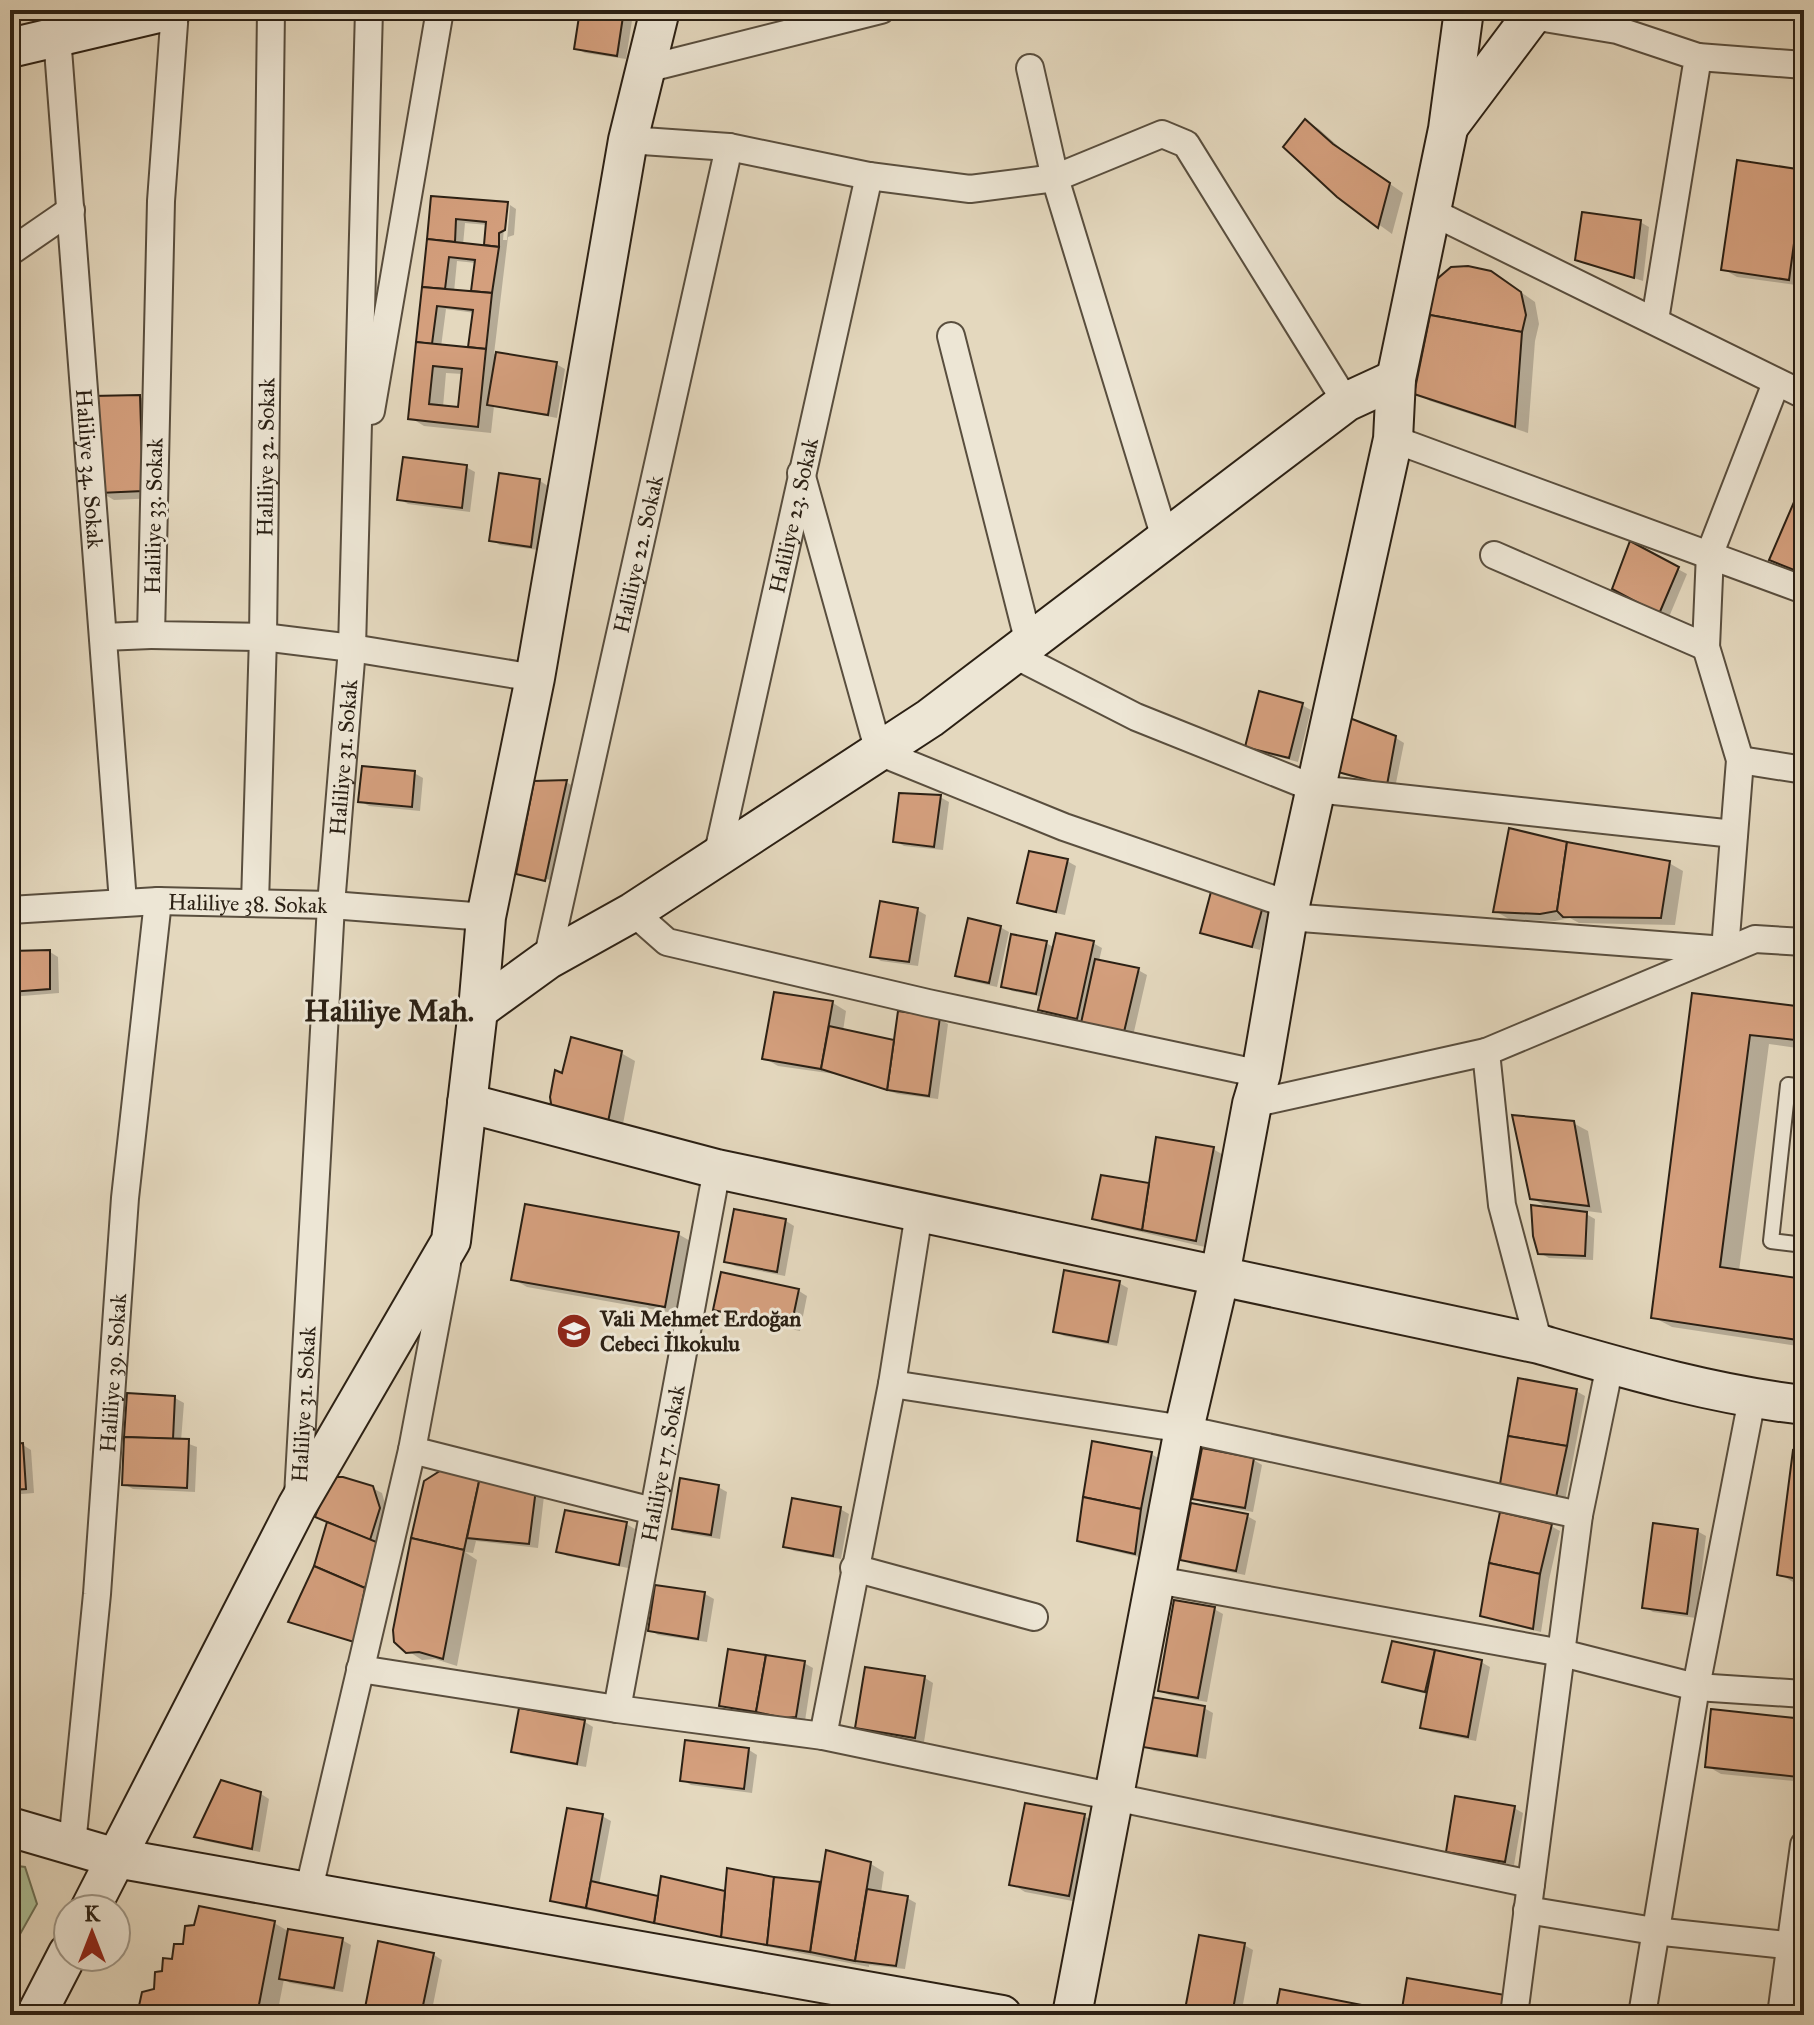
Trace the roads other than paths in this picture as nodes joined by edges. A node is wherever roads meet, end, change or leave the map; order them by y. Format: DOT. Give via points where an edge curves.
graph roads {
  1 [pos="173,10"];
  2 [pos="271,10"];
  3 [pos="369,10"];
  4 [pos="440,10"];
  5 [pos="660,10"];
  6 [pos="881,10"];
  7 [pos="1464,10"];
  8 [pos="1534,13"];
  9 [pos="1623,20"];
  10 [pos="56,23"];
  11 [pos="10,48"];
  12 [pos="1698,57"];
  13 [pos="1804,65"];
  14 [pos="1030,68"];
  15 [pos="646,69"];
  16 [pos="1448,129"];
  17 [pos="628,140"];
  18 [pos="729,147"];
  19 [pos="869,176"];
  20 [pos="1055,178"];
  21 [pos="71,210"];
  22 [pos="1432,212"];
  23 [pos="10,252"];
  24 [pos="1655,320"];
  25 [pos="951,336"];
  26 [pos="1396,379"];
  27 [pos="1776,383"];
  28 [pos="1804,395"];
  29 [pos="1346,402"];
  30 [pos="1393,439"];
  31 [pos="801,473"];
  32 [pos="356,501"];
  33 [pos="1165,538"];
  34 [pos="1710,553"];
  35 [pos="1494,555"];
  36 [pos="1804,590"];
  37 [pos="151,635"];
  38 [pos="103,637"];
  39 [pos="263,637"];
  40 [pos="1706,647"];
  41 [pos="352,648"];
  42 [pos="1021,649"];
  43 [pos="535,678"];
  44 [pos="879,752"];
  45 [pos="1740,760"];
  46 [pos="1804,770"];
  47 [pos="1316,789"];
  48 [pos="1734,834"];
  49 [pos="717,857"];
  50 [pos="158,901"];
  51 [pos="123,902"];
  52 [pos="255,903"];
  53 [pos="331,905"];
  54 [pos="10,910"];
  55 [pos="1289,911"];
  56 [pos="633,912"];
  57 [pos="486,917"];
  58 [pos="1804,942"];
  59 [pos="1725,950"];
  60 [pos="547,960"];
  61 [pos="478,1010"];
  62 [pos="1486,1052"];
  63 [pos="1804,1087"];
  64 [pos="1256,1089"];
  65 [pos="467,1103"];
  66 [pos="717,1169"];
  67 [pos="919,1213"];
  68 [pos="451,1241"];
  69 [pos="1804,1245"];
  70 [pos="1220,1275"];
  71 [pos="1539,1344"];
  72 [pos="1610,1365"];
  73 [pos="892,1384"];
  74 [pos="1752,1399"];
  75 [pos="1804,1405"];
  76 [pos="1184,1429"];
  77 [pos="412,1450"];
  78 [pos="297,1506"];
  79 [pos="653,1511"];
  80 [pos="1579,1515"];
  81 [pos="854,1568"];
  82 [pos="1157,1580"];
  83 [pos="1034,1617"];
  84 [pos="1562,1653"];
  85 [pos="360,1669"];
  86 [pos="1696,1687"];
  87 [pos="1804,1694"];
  88 [pos="617,1709"];
  89 [pos="823,1736"];
  90 [pos="1114,1798"];
  91 [pos="10,1827"];
  92 [pos="72,1845"];
  93 [pos="1804,1845"];
  94 [pos="116,1858"];
  95 [pos="98,1893"];
  96 [pos="308,1893"];
  97 [pos="1529,1897"];
  98 [pos="1654,1931"];
  99 [pos="1796,1946"];
  100 [pos="58,1973"];
  101 [pos="36,2015"];
  102 [pos="1002,2015"];
  103 [pos="1072,2015"];
  104 [pos="1514,2015"];
  105 [pos="1642,2015"];
  106 [pos="1781,2015"];
  1 -- 10 [label="street"];
  1 -- 37 [label="street, Haliliye 33. Sokak" via="161,201"];
  2 -- 39 [label="street, Haliliye 32. Sokak"];
  3 -- 32 [label="street, Haliliye 31. Sokak"];
  4 -- 32 [label="street"];
  5 -- 15 [label="street"];
  6 -- 15 [label="street"];
  7 -- 16 [label="street"];
  8 -- 9 [label="street"];
  8 -- 16 [label="street"];
  9 -- 12 [label="street"];
  10 -- 11 [label="street"];
  10 -- 21 [label="street, Haliliye 34. Sokak"];
  12 -- 13 [label="street"];
  12 -- 24 [label="street"];
  14 -- 20 [label="street"];
  15 -- 17 [label="street"];
  16 -- 22 [label="street"];
  17 -- 18 [label="street"];
  17 -- 43 [label="street"];
  18 -- 19 [label="street"];
  18 -- 60 [label="street, Haliliye 22. Sokak"];
  19 -- 20 [label="street" via="970,189"];
  19 -- 31 [label="street, Haliliye 23. Sokak"];
  20 -- 29 [label="street" via="1162,134 1186,144"];
  20 -- 33 [label="street"];
  21 -- 23 [label="street"];
  21 -- 38 [label="street, Haliliye 34. Sokak"];
  22 -- 24 [label="street"];
  22 -- 26 [label="street"];
  24 -- 27 [label="street"];
  25 -- 42 [label="street"];
  26 -- 29 [label="street"];
  26 -- 30 [label="street"];
  27 -- 28 [label="street"];
  27 -- 34 [label="street"];
  29 -- 33 [label="street"];
  30 -- 34 [label="street"];
  30 -- 47 [label="street"];
  31 -- 44 [label="street"];
  31 -- 49 [label="street, Haliliye 23. Sokak"];
  32 -- 41 [label="street, Haliliye 31. Sokak"];
  33 -- 42 [label="street"];
  34 -- 36 [label="street"];
  34 -- 40 [label="street"];
  35 -- 40 [label="street"];
  37 -- 38 [label="street"];
  37 -- 39 [label="street"];
  38 -- 51 [label="street, Haliliye 34. Sokak"];
  39 -- 41 [label="street"];
  39 -- 52 [label="street, Haliliye 32. Sokak"];
  40 -- 45 [label="street"];
  41 -- 43 [label="street"];
  41 -- 53 [label="street, Haliliye 31. Sokak"];
  42 -- 44 [label="street"];
  42 -- 47 [label="street" via="1136,717"];
  43 -- 57 [label="street"];
  44 -- 49 [label="street"];
  44 -- 55 [label="street"];
  45 -- 46 [label="street"];
  45 -- 48 [label="street"];
  47 -- 48 [label="street"];
  47 -- 55 [label="street"];
  48 -- 59 [label="street"];
  49 -- 56 [label="street"];
  50 -- 51 [label="street, Haliliye 38. Sokak"];
  50 -- 52 [label="street, Haliliye 38. Sokak"];
  50 -- 92 [label="street, Haliliye 39. Sokak" via="125,1198 97,1594"];
  51 -- 54 [label="street, Haliliye 38. Sokak"];
  52 -- 53 [label="street, Haliliye 38. Sokak"];
  53 -- 57 [label="street, Haliliye 38. Sokak"];
  53 -- 78 [label="street, Haliliye 31. Sokak"];
  55 -- 59 [label="street"];
  55 -- 64 [label="street"];
  56 -- 60 [label="street"];
  56 -- 64 [label="street" via="667,942 928,1003"];
  57 -- 61 [label="street"];
  58 -- 59 [label="street" via="1755,939"];
  59 -- 62 [label="street"];
  60 -- 61 [label="street"];
  61 -- 65 [label="street"];
  62 -- 64 [label="street"];
  62 -- 71 [label="street" via="1502,1205"];
  63 -- 69 [label="lane" via="1788,1085 1771,1241"];
  64 -- 70 [label="street"];
  65 -- 66 [label="street"];
  65 -- 68 [label="street"];
  66 -- 67 [label="street"];
  66 -- 79 [label="street, Haliliye 17. Sokak"];
  67 -- 70 [label="street"];
  67 -- 73 [label="street"];
  68 -- 77 [label="street"];
  68 -- 78 [label="street"];
  70 -- 71 [label="street"];
  70 -- 76 [label="street"];
  71 -- 72 [label="street"];
  72 -- 74 [label="street"];
  72 -- 80 [label="street"];
  73 -- 76 [label="street"];
  73 -- 81 [label="street"];
  74 -- 75 [label="street"];
  74 -- 86 [label="street"];
  76 -- 80 [label="street"];
  76 -- 82 [label="street"];
  77 -- 79 [label="street"];
  77 -- 85 [label="street"];
  78 -- 94 [label="street"];
  79 -- 88 [label="street, Haliliye 17. Sokak"];
  80 -- 84 [label="street"];
  81 -- 83 [label="street"];
  81 -- 89 [label="street"];
  82 -- 84 [label="street"];
  82 -- 90 [label="street"];
  84 -- 86 [label="street"];
  84 -- 97 [label="street"];
  85 -- 88 [label="street"];
  85 -- 96 [label="street"];
  86 -- 87 [label="street"];
  86 -- 98 [label="street"];
  88 -- 89 [label="street"];
  89 -- 90 [label="street"];
  90 -- 97 [label="street"];
  90 -- 103 [label="street"];
  91 -- 92 [label="street"];
  92 -- 94 [label="street"];
  93 -- 99 [label="street"];
  94 -- 95 [label="street"];
  94 -- 96 [label="street"];
  96 -- 102 [label="street"];
  97 -- 98 [label="street"];
  97 -- 104 [label="street"];
  98 -- 99 [label="street"];
  98 -- 105 [label="street"];
  99 -- 106 [label="street"];
  100 -- 101 [label="street"];
}
